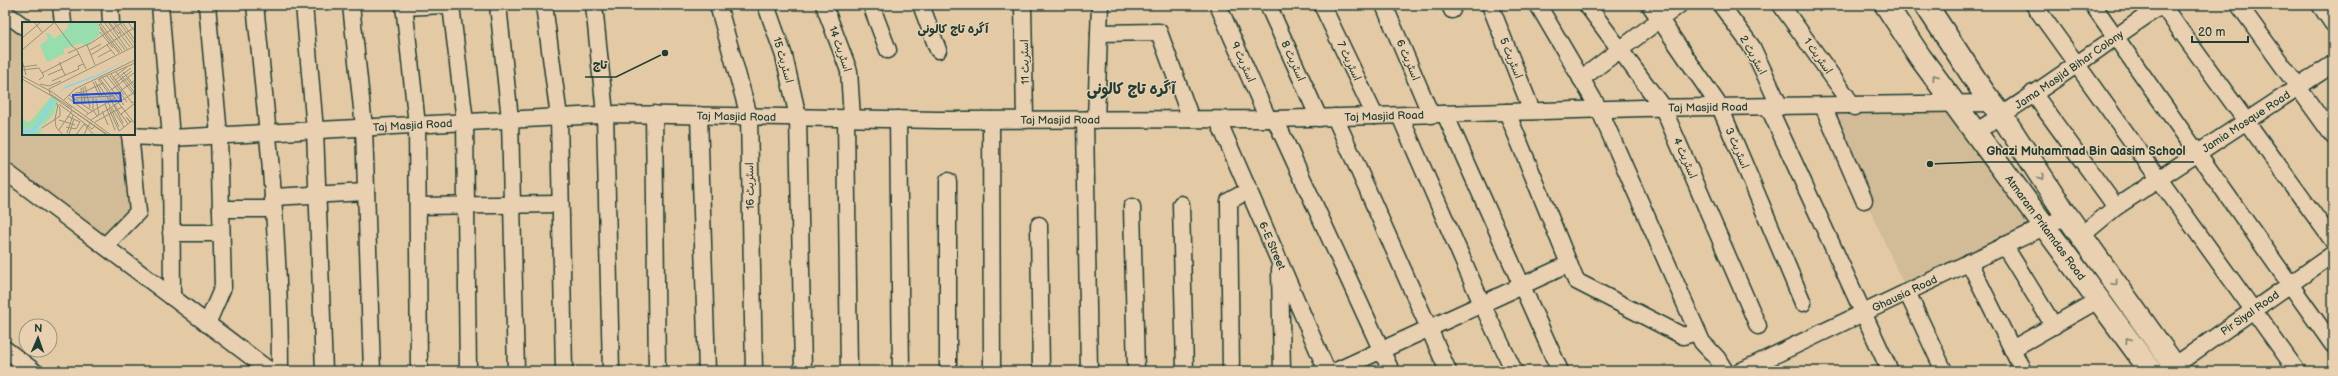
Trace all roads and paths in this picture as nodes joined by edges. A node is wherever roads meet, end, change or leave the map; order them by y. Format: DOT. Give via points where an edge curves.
graph roads {
  1 [pos="62,5"];
  2 [pos="110,5"];
  3 [pos="160,5"];
  4 [pos="207,5"];
  5 [pos="256,5"];
  6 [pos="304,5"];
  7 [pos="351,5"];
  8 [pos="445,5"];
  9 [pos="451,5"];
  10 [pos="498,5"];
  11 [pos="544,5"];
  12 [pos="594,5"];
  13 [pos="718,5"];
  14 [pos="766,5"];
  15 [pos="824,5"];
  16 [pos="871,5"];
  17 [pos="921,5"];
  18 [pos="1023,5"];
  19 [pos="1100,5"];
  20 [pos="1218,5"];
  21 [pos="1268,5"];
  22 [pos="1322,5"];
  23 [pos="1384,5"];
  24 [pos="1490,5"];
  25 [pos="1538,5"];
  26 [pos="1587,5"];
  27 [pos="1650,5"];
  28 [pos="1679,5"];
  29 [pos="1721,5"];
  30 [pos="1781,5"];
  31 [pos="1926,5"];
  32 [pos="2034,5"];
  33 [pos="2093,5"];
  34 [pos="2162,5"];
  35 [pos="2239,5"];
  36 [pos="2320,5"];
  37 [pos="404,6"];
  38 [pos="1888,6"];
  39 [pos="1660,20"];
  40 [pos="63,22"];
  41 [pos="111,22"];
  42 [pos="2333,24"];
  43 [pos="1099,33"];
  44 [pos="2116,37"];
  45 [pos="888,50"];
  46 [pos="938,50"];
  47 [pos="1621,51"];
  48 [pos="2077,64"];
  49 [pos="2333,64"];
  50 [pos="1581,79"];
  51 [pos="2298,87"];
  52 [pos="2033,93"];
  53 [pos="1954,104"];
  54 [pos="1823,106"];
  55 [pos="1854,106"];
  56 [pos="1775,107"];
  57 [pos="1663,108"];
  58 [pos="1720,108"];
  59 [pos="1599,110"];
  60 [pos="1997,110"];
  61 [pos="1507,112"];
  62 [pos="1532,112"];
  63 [pos="605,114"];
  64 [pos="654,114"];
  65 [pos="1438,114"];
  66 [pos="699,115"];
  67 [pos="749,116"];
  68 [pos="1375,116"];
  69 [pos="1400,116"];
  70 [pos="559,117"];
  71 [pos="798,117"];
  72 [pos="1335,117"];
  73 [pos="849,118"];
  74 [pos="1318,118"];
  75 [pos="510,119"];
  76 [pos="898,119"];
  77 [pos="1271,119"];
  78 [pos="991,120"];
  79 [pos="1025,120"];
  80 [pos="1090,120"];
  81 [pos="1191,120"];
  82 [pos="1218,120"];
  83 [pos="2245,120"];
  84 [pos="465,122"];
  85 [pos="417,124"];
  86 [pos="364,127"];
  87 [pos="315,130"];
  88 [pos="268,132"];
  89 [pos="1975,132"];
  90 [pos="130,135"];
  91 [pos="219,135"];
  92 [pos="2333,136"];
  93 [pos="171,138"];
  94 [pos="2197,153"];
  95 [pos="5,171"];
  96 [pos="2158,178"];
  97 [pos="948,181"];
  98 [pos="1249,190"];
  99 [pos="366,192"];
  100 [pos="317,195"];
  101 [pos="1864,200"];
  102 [pos="273,203"];
  103 [pos="512,204"];
  104 [pos="560,204"];
  105 [pos="1181,204"];
  106 [pos="466,205"];
  107 [pos="418,206"];
  108 [pos="1132,207"];
  109 [pos="2116,207"];
  110 [pos="221,209"];
  111 [pos="2067,216"];
  112 [pos="1039,225"];
  113 [pos="2045,227"];
  114 [pos="172,233"];
  115 [pos="221,233"];
  116 [pos="2081,236"];
  117 [pos="2333,241"];
  118 [pos="2004,245"];
  119 [pos="106,246"];
  120 [pos="2333,254"];
  121 [pos="1280,260"];
  122 [pos="1969,262"];
  123 [pos="1570,264"];
  124 [pos="2290,284"];
  125 [pos="1522,286"];
  126 [pos="1907,292"];
  127 [pos="172,297"];
  128 [pos="2098,300"];
  129 [pos="1803,303"];
  130 [pos="1482,304"];
  131 [pos="2254,311"];
  132 [pos="1862,313"];
  133 [pos="207,324"];
  134 [pos="1758,326"];
  135 [pos="2054,326"];
  136 [pos="1429,328"];
  137 [pos="1697,332"];
  138 [pos="2333,345"];
  139 [pos="5,349"];
  140 [pos="1382,350"];
  141 [pos="2012,350"];
  142 [pos="2173,369"];
  143 [pos="1749,370"];
  144 [pos="34,371"];
  145 [pos="270,371"];
  146 [pos="280,371"];
  147 [pos="324,371"];
  148 [pos="372,371"];
  149 [pos="419,371"];
  150 [pos="468,371"];
  151 [pos="516,371"];
  152 [pos="564,371"];
  153 [pos="611,371"];
  154 [pos="657,371"];
  155 [pos="707,371"];
  156 [pos="754,371"];
  157 [pos="803,371"];
  158 [pos="849,371"];
  159 [pos="901,371"];
  160 [pos="948,371"];
  161 [pos="992,371"];
  162 [pos="1041,371"];
  163 [pos="1089,371"];
  164 [pos="1136,371"];
  165 [pos="1184,371"];
  166 [pos="1231,371"];
  167 [pos="1282,371"];
  168 [pos="1327,371"];
  169 [pos="1336,371"];
  170 [pos="1391,371"];
  171 [pos="1448,371"];
  172 [pos="1514,371"];
  173 [pos="1560,371"];
  174 [pos="1725,371"];
  175 [pos="1890,371"];
  176 [pos="1944,371"];
  177 [pos="2023,371"];
  178 [pos="2151,371"];
  179 [pos="2296,371"];
  1 -- 40 [label="street"];
  2 -- 41 [label="street"];
  3 -- 93 [label="street"];
  4 -- 91 [label="street"];
  5 -- 88 [label="street"];
  6 -- 87 [label="street"];
  7 -- 86 [label="street"];
  8 -- 37 [label="street"];
  9 -- 84 [label="street"];
  10 -- 75 [label="street"];
  11 -- 70 [label="street"];
  12 -- 63 [label="street"];
  13 -- 67 [label="street, اسٹریٹ 16"];
  14 -- 71 [label="street, اسٹریٹ 15" via="784,56"];
  15 -- 73 [label="street, اسٹریٹ 14" via="849,70"];
  16 -- 45 [label="street"];
  17 -- 46 [label="street"];
  18 -- 79 [label="street, اسٹریٹ 11"];
  19 -- 43 [label="street"];
  20 -- 77 [label="street, اسٹریٹ 9"];
  21 -- 74 [label="street, اسٹریٹ 8"];
  22 -- 68 [label="street, اسٹریٹ 7"];
  23 -- 65 [label="street, اسٹریٹ 6"];
  24 -- 62 [label="street, اسٹریٹ 5"];
  25 -- 50 [label="street"];
  26 -- 47 [label="street, اسٹریٹ 4"];
  27 -- 39 [label="street, اسٹریٹ 3"];
  28 -- 39 [label="street"];
  29 -- 56 [label="street, اسٹریٹ 2" via="1752,47"];
  30 -- 55 [label="street, اسٹریٹ 1"];
  31 -- 60 [label="main road, Atmaram Pritamdas Road"];
  32 -- 48 [label="street"];
  33 -- 44 [label="street"];
  34 -- 44 [label="street, Jama Masjid Bihar Colony"];
  34 -- 83 [label="street"];
  35 -- 51 [label="street"];
  36 -- 42 [label="street"];
  37 -- 85 [label="street"];
  53 -- 38 [label="main road, Atmaram Pritamdas Road, one-way"];
  39 -- 47 [label="street"];
  39 -- 58 [label="street, اسٹریٹ 3"];
  43 -- 80 [label="street"];
  43 -- 81 [label="street" via="1159,32"];
  44 -- 48 [label="street, Jama Masjid Bihar Colony"];
  44 -- 94 [label="street"];
  47 -- 50 [label="street"];
  47 -- 57 [label="street, اسٹریٹ 4"];
  48 -- 52 [label="street, Jama Masjid Bihar Colony"];
  48 -- 96 [label="street"];
  49 -- 51 [label="street, Jamia Mosque Road"];
  50 -- 59 [label="street"];
  51 -- 83 [label="street, Jamia Mosque Road"];
  51 -- 92 [label="street"];
  52 -- 60 [label="street, Jama Masjid Bihar Colony"];
  52 -- 109 [label="street"];
  53 -- 55 [label="street, Taj Masjid Road"];
  53 -- 60 [label="street, Taj Masjid Road"];
  53 -- 89 [label="main road, Atmaram Pritamdas Road"];
  54 -- 55 [label="street, Taj Masjid Road"];
  54 -- 56 [label="street, Taj Masjid Road"];
  54 -- 101 [label="street"];
  56 -- 58 [label="street, Taj Masjid Road"];
  56 -- 132 [label="street, اسٹریٹ 2"];
  57 -- 58 [label="street, Taj Masjid Road"];
  57 -- 59 [label="street, Taj Masjid Road"];
  57 -- 134 [label="street, اسٹریٹ 4"];
  58 -- 129 [label="street, اسٹریٹ 3"];
  59 -- 62 [label="street, Taj Masjid Road"];
  59 -- 137 [label="street"];
  60 -- 89 [label="street, Jama Masjid Bihar Colony"];
  60 -- 111 [label="main road, Atmaram Pritamdas Road, one-way"];
  61 -- 62 [label="street, Taj Masjid Road"];
  61 -- 65 [label="street, Taj Masjid Road"];
  61 -- 123 [label="street"];
  63 -- 64 [label="street, Taj Masjid Road"];
  63 -- 70 [label="street, Taj Masjid Road"];
  63 -- 153 [label="street"];
  64 -- 66 [label="street, Taj Masjid Road"];
  64 -- 154 [label="street"];
  65 -- 69 [label="street, Taj Masjid Road"];
  65 -- 125 [label="street, اسٹریٹ 6"];
  66 -- 67 [label="street, Taj Masjid Road"];
  66 -- 155 [label="street"];
  67 -- 71 [label="street, Taj Masjid Road"];
  67 -- 156 [label="street, اسٹریٹ 16"];
  68 -- 69 [label="street, Taj Masjid Road"];
  68 -- 72 [label="street, Taj Masjid Road"];
  69 -- 130 [label="street"];
  70 -- 75 [label="street, Taj Masjid Road"];
  70 -- 104 [label="street"];
  71 -- 73 [label="street, Taj Masjid Road"];
  71 -- 157 [label="street, اسٹریٹ 15"];
  72 -- 74 [label="street, Taj Masjid Road"];
  72 -- 136 [label="street"];
  73 -- 76 [label="street, Taj Masjid Road"];
  73 -- 158 [label="street, اسٹریٹ 14"];
  74 -- 77 [label="street, Taj Masjid Road"];
  75 -- 84 [label="street, Taj Masjid Road"];
  75 -- 103 [label="street"];
  76 -- 78 [label="street, Taj Masjid Road"];
  76 -- 159 [label="street"];
  77 -- 82 [label="street, Taj Masjid Road"];
  77 -- 140 [label="street, اسٹریٹ 9"];
  78 -- 79 [label="street, Taj Masjid Road"];
  78 -- 161 [label="street"];
  79 -- 80 [label="street, Taj Masjid Road"];
  80 -- 81 [label="street, Taj Masjid Road"];
  80 -- 163 [label="street"];
  81 -- 82 [label="street, Taj Masjid Road"];
  82 -- 98 [label="street, 6-E Street"];
  83 -- 94 [label="street, Jamia Mosque Road"];
  83 -- 117 [label="street"];
  84 -- 85 [label="street, Taj Masjid Road"];
  84 -- 106 [label="street"];
  85 -- 86 [label="street, Taj Masjid Road"];
  85 -- 107 [label="street"];
  86 -- 87 [label="street, Taj Masjid Road"];
  86 -- 99 [label="street"];
  87 -- 88 [label="street, Taj Masjid Road"];
  87 -- 100 [label="street"];
  88 -- 91 [label="street, Taj Masjid Road"];
  88 -- 102 [label="street"];
  89 -- 113 [label="main road, Atmaram Pritamdas Road"];
  90 -- 93 [label="street, Taj Masjid Road"];
  90 -- 119 [label="street" via="138,212"];
  91 -- 93 [label="street, Taj Masjid Road"];
  91 -- 110 [label="street"];
  93 -- 114 [label="street"];
  94 -- 96 [label="street, Jamia Mosque Road"];
  94 -- 124 [label="street"];
  95 -- 119 [label="street"];
  96 -- 109 [label="street, Jamia Mosque Road"];
  96 -- 131 [label="street"];
  97 -- 160 [label="street"];
  98 -- 121 [label="street, 6-E Street"];
  98 -- 166 [label="street" via="1229,201"];
  99 -- 100 [label="street"];
  99 -- 148 [label="street"];
  100 -- 102 [label="street"];
  100 -- 147 [label="street"];
  102 -- 110 [label="street"];
  102 -- 146 [label="street" via="280,310"];
  103 -- 104 [label="street"];
  103 -- 106 [label="street"];
  103 -- 151 [label="street"];
  104 -- 152 [label="street"];
  105 -- 165 [label="street"];
  106 -- 107 [label="street"];
  106 -- 150 [label="street"];
  107 -- 149 [label="street"];
  108 -- 164 [label="street"];
  109 -- 116 [label="street, Jamia Mosque Road"];
  110 -- 115 [label="street"];
  111 -- 113 [label="street, Ghausia Road"];
  111 -- 116 [label="main road, Atmaram Pritamdas Road"];
  112 -- 162 [label="street"];
  113 -- 118 [label="street, Ghausia Road"];
  113 -- 128 [label="main road, Atmaram Pritamdas Road"];
  114 -- 115 [label="street"];
  114 -- 127 [label="street"];
  115 -- 133 [label="street" via="223,287"];
  116 -- 142 [label="main road, Atmaram Pritamdas Road, one-way"];
  118 -- 122 [label="street, Ghausia Road"];
  118 -- 135 [label="street"];
  119 -- 127 [label="street"];
  120 -- 124 [label="street, Pir Siyal Road"];
  121 -- 167 [label="street"];
  121 -- 168 [label="street, 6-E Street"];
  122 -- 126 [label="street, Ghausia Road"];
  122 -- 141 [label="street"];
  123 -- 125 [label="street"];
  123 -- 137 [label="street" via="1576,281 1683,336"];
  124 -- 131 [label="street, Pir Siyal Road"];
  124 -- 138 [label="street"];
  125 -- 130 [label="street"];
  125 -- 173 [label="street, اسٹریٹ 6"];
  126 -- 132 [label="street, Ghausia Road"];
  126 -- 176 [label="street"];
  127 -- 133 [label="street"];
  128 -- 135 [label="street"];
  178 -- 128 [label="main road, Atmaram Pritamdas Road, one-way"];
  130 -- 136 [label="street"];
  130 -- 172 [label="street"];
  131 -- 142 [label="street, Pir Siyal Road"];
  131 -- 179 [label="street"];
  132 -- 143 [label="street, Ghausia Road"];
  132 -- 175 [label="street, اسٹریٹ 2"];
  133 -- 145 [label="street"];
  135 -- 141 [label="street"];
  136 -- 140 [label="street"];
  136 -- 171 [label="street"];
  137 -- 174 [label="street"];
  139 -- 144 [label="street"];
  140 -- 169 [label="street"];
  140 -- 170 [label="street, اسٹریٹ 9"];
  141 -- 177 [label="street"];
}
